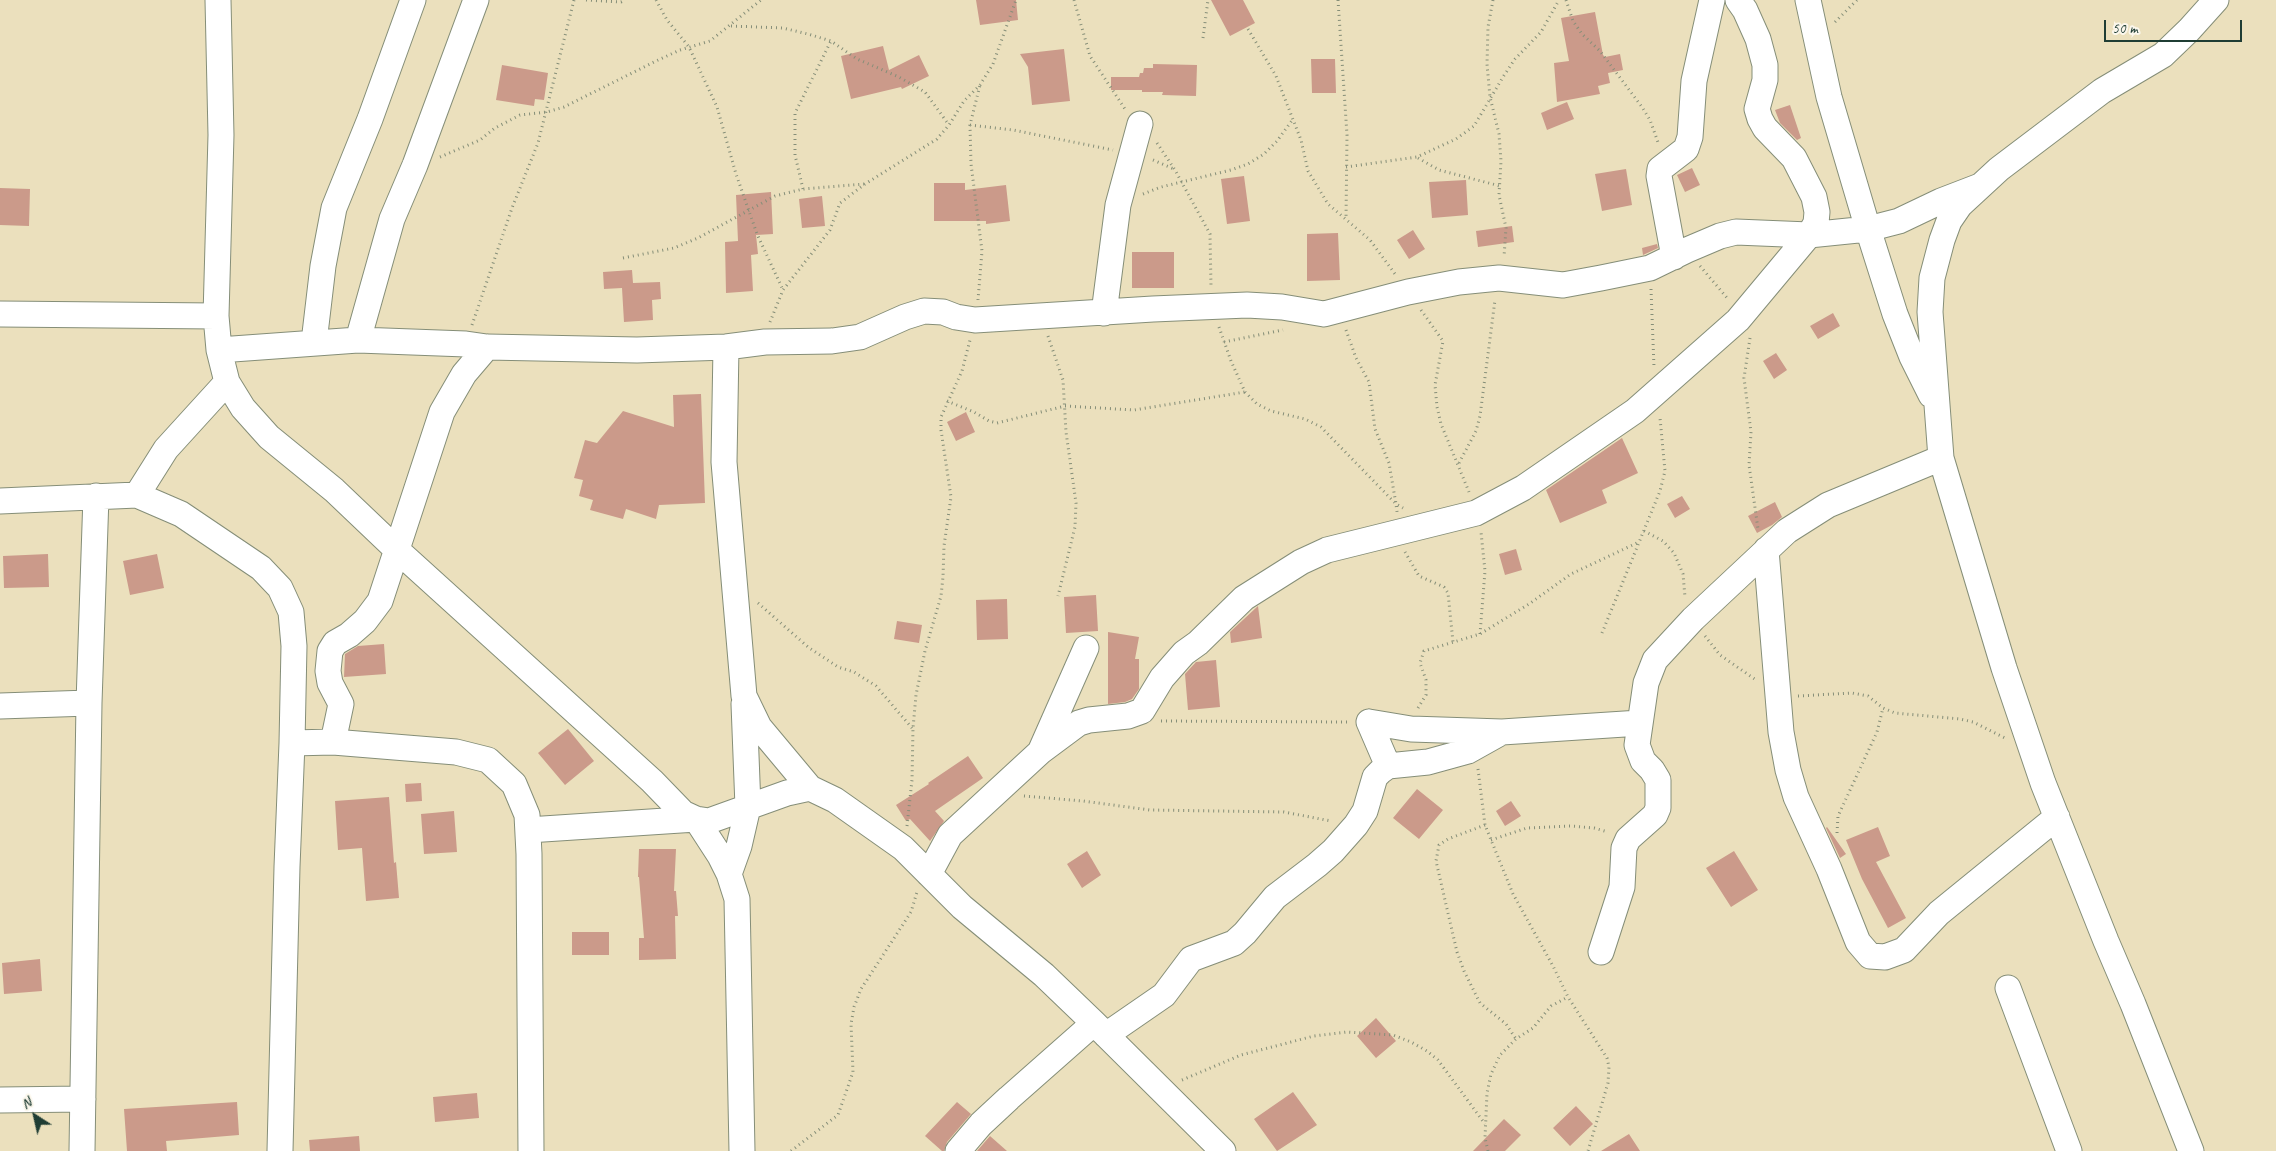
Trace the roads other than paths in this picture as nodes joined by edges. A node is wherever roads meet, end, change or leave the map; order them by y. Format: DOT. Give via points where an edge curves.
graph roads {
  1 [pos="218,0"];
  2 [pos="413,0"];
  3 [pos="476,0"];
  4 [pos="1712,0"];
  5 [pos="1738,0"];
  6 [pos="1808,0"];
  7 [pos="2216,0"];
  8 [pos="1140,124"];
  9 [pos="1980,186"];
  10 [pos="1868,229"];
  11 [pos="1810,235"];
  12 [pos="1681,253"];
  13 [pos="1104,313"];
  14 [pos="0,314"];
  15 [pos="216,316"];
  16 [pos="358,340"];
  17 [pos="314,342"];
  18 [pos="477,346"];
  19 [pos="726,347"];
  20 [pos="220,350"];
  21 [pos="227,382"];
  22 [pos="1936,406"];
  23 [pos="1941,458"];
  24 [pos="137,495"];
  25 [pos="96,496"];
  26 [pos="0,501"];
  27 [pos="397,550"];
  28 [pos="1766,550"];
  29 [pos="1086,648"];
  30 [pos="744,696"];
  31 [pos="89,703"];
  32 [pos="0,706"];
  33 [pos="1640,723"];
  34 [pos="1502,732"];
  35 [pos="333,742"];
  36 [pos="292,743"];
  37 [pos="1040,752"];
  38 [pos="1388,766"];
  39 [pos="810,788"];
  40 [pos="748,807"];
  41 [pos="2057,817"];
  42 [pos="696,819"];
  43 [pos="528,830"];
  44 [pos="729,874"];
  45 [pos="929,874"];
  46 [pos="1601,952"];
  47 [pos="2008,988"];
  48 [pos="1100,1029"];
  49 [pos="83,1099"];
  50 [pos="0,1100"];
  51 [pos="82,1151"];
  52 [pos="280,1151"];
  53 [pos="531,1151"];
  54 [pos="742,1151"];
  55 [pos="958,1151"];
  56 [pos="1223,1151"];
  57 [pos="2069,1151"];
  58 [pos="2191,1151"];
  1 -- 15 [label="street" via="221,135"];
  2 -- 17 [label="street" via="334,208"];
  3 -- 16 [label="street" via="392,218"];
  4 -- 12 [label="street" via="1694,81 1690,137 1686,148 1660,170 1659,176"];
  5 -- 11 [label="street" via="1758,38 1765,65 1765,80 1757,109 1760,119 1794,158 1814,197 1816,223"];
  6 -- 10 [label="street" via="1829,97"];
  7 -- 9 [label="street" via="2163,55 2102,91"];
  8 -- 13 [label="street" via="1118,205"];
  9 -- 10 [label="street" via="1941,200 1899,221"];
  9 -- 22 [label="street" via="1949,221 1932,278 1930,312"];
  10 -- 11 [label="street"];
  10 -- 22 [label="street" via="1895,314"];
  11 -- 12 [label="street" via="1736,232"];
  11 -- 37 [label="street" via="1743,314 1689,365 1635,411 1562,463 1524,488 1476,513 1327,550 1301,562 1244,598 1174,664 1145,708 1136,714 1080,723"];
  12 -- 13 [label="street" via="1650,268 1563,285 1499,278 1459,282 1324,314 1247,305"];
  13 -- 19 [label="street" via="975,320 924,311 860,337"];
  14 -- 15 [label="street"];
  15 -- 20 [label="street"];
  16 -- 17 [label="street"];
  16 -- 18 [label="street"];
  17 -- 20 [label="street"];
  18 -- 19 [label="street" via="637,350"];
  18 -- 27 [label="street" via="442,412"];
  19 -- 30 [label="street" via="724,462"];
  20 -- 21 [label="street"];
  21 -- 24 [label="street" via="166,449"];
  21 -- 27 [label="street" via="243,408 269,437 334,490"];
  22 -- 23 [label="street"];
  23 -- 28 [label="street" via="1828,505 1787,531"];
  23 -- 41 [label="street" via="2004,668"];
  24 -- 25 [label="street"];
  24 -- 36 [label="street" via="181,514 261,568 280,588 291,612 294,646"];
  25 -- 26 [label="street"];
  25 -- 31 [label="street"];
  27 -- 35 [label="street" via="380,601 365,621 334,644 330,651 330,683 341,704"];
  27 -- 42 [label="street" via="652,780 683,813"];
  28 -- 33 [label="street" via="1655,660 1646,683"];
  28 -- 41 [label="street" via="1781,732 1796,797 1858,942 1870,956 1885,957 1904,950 1939,913"];
  29 -- 37 [label="street"];
  30 -- 39 [label="street" via="759,728"];
  30 -- 40 [label="street"];
  31 -- 32 [label="street"];
  31 -- 49 [label="street"];
  33 -- 34 [label="street"];
  33 -- 46 [label="street" via="1637,745 1642,761 1658,780 1659,802 1655,815 1628,839 1624,848 1622,887"];
  34 -- 38 [label="street" via="1475,748 1428,762"];
  34 -- 38 [label="street" via="1411,729 1370,722"];
  35 -- 36 [label="street"];
  35 -- 43 [label="street" via="456,752 488,760 514,784"];
  36 -- 52 [label="street"];
  37 -- 45 [label="street" via="950,835"];
  38 -- 48 [label="street" via="1375,777 1365,811 1348,834 1317,865 1275,897 1245,934 1223,949 1191,959 1164,996"];
  39 -- 40 [label="street"];
  39 -- 45 [label="street" via="834,800 903,848"];
  40 -- 42 [label="street" via="709,821"];
  40 -- 44 [label="street"];
  41 -- 58 [label="street"];
  42 -- 43 [label="street"];
  42 -- 44 [label="street"];
  43 -- 53 [label="street"];
  44 -- 54 [label="street" via="737,899"];
  45 -- 48 [label="street"];
  47 -- 57 [label="street"];
  48 -- 55 [label="street" via="1009,1098"];
  48 -- 56 [label="street"];
  49 -- 50 [label="street"];
  49 -- 51 [label="street"];
}
